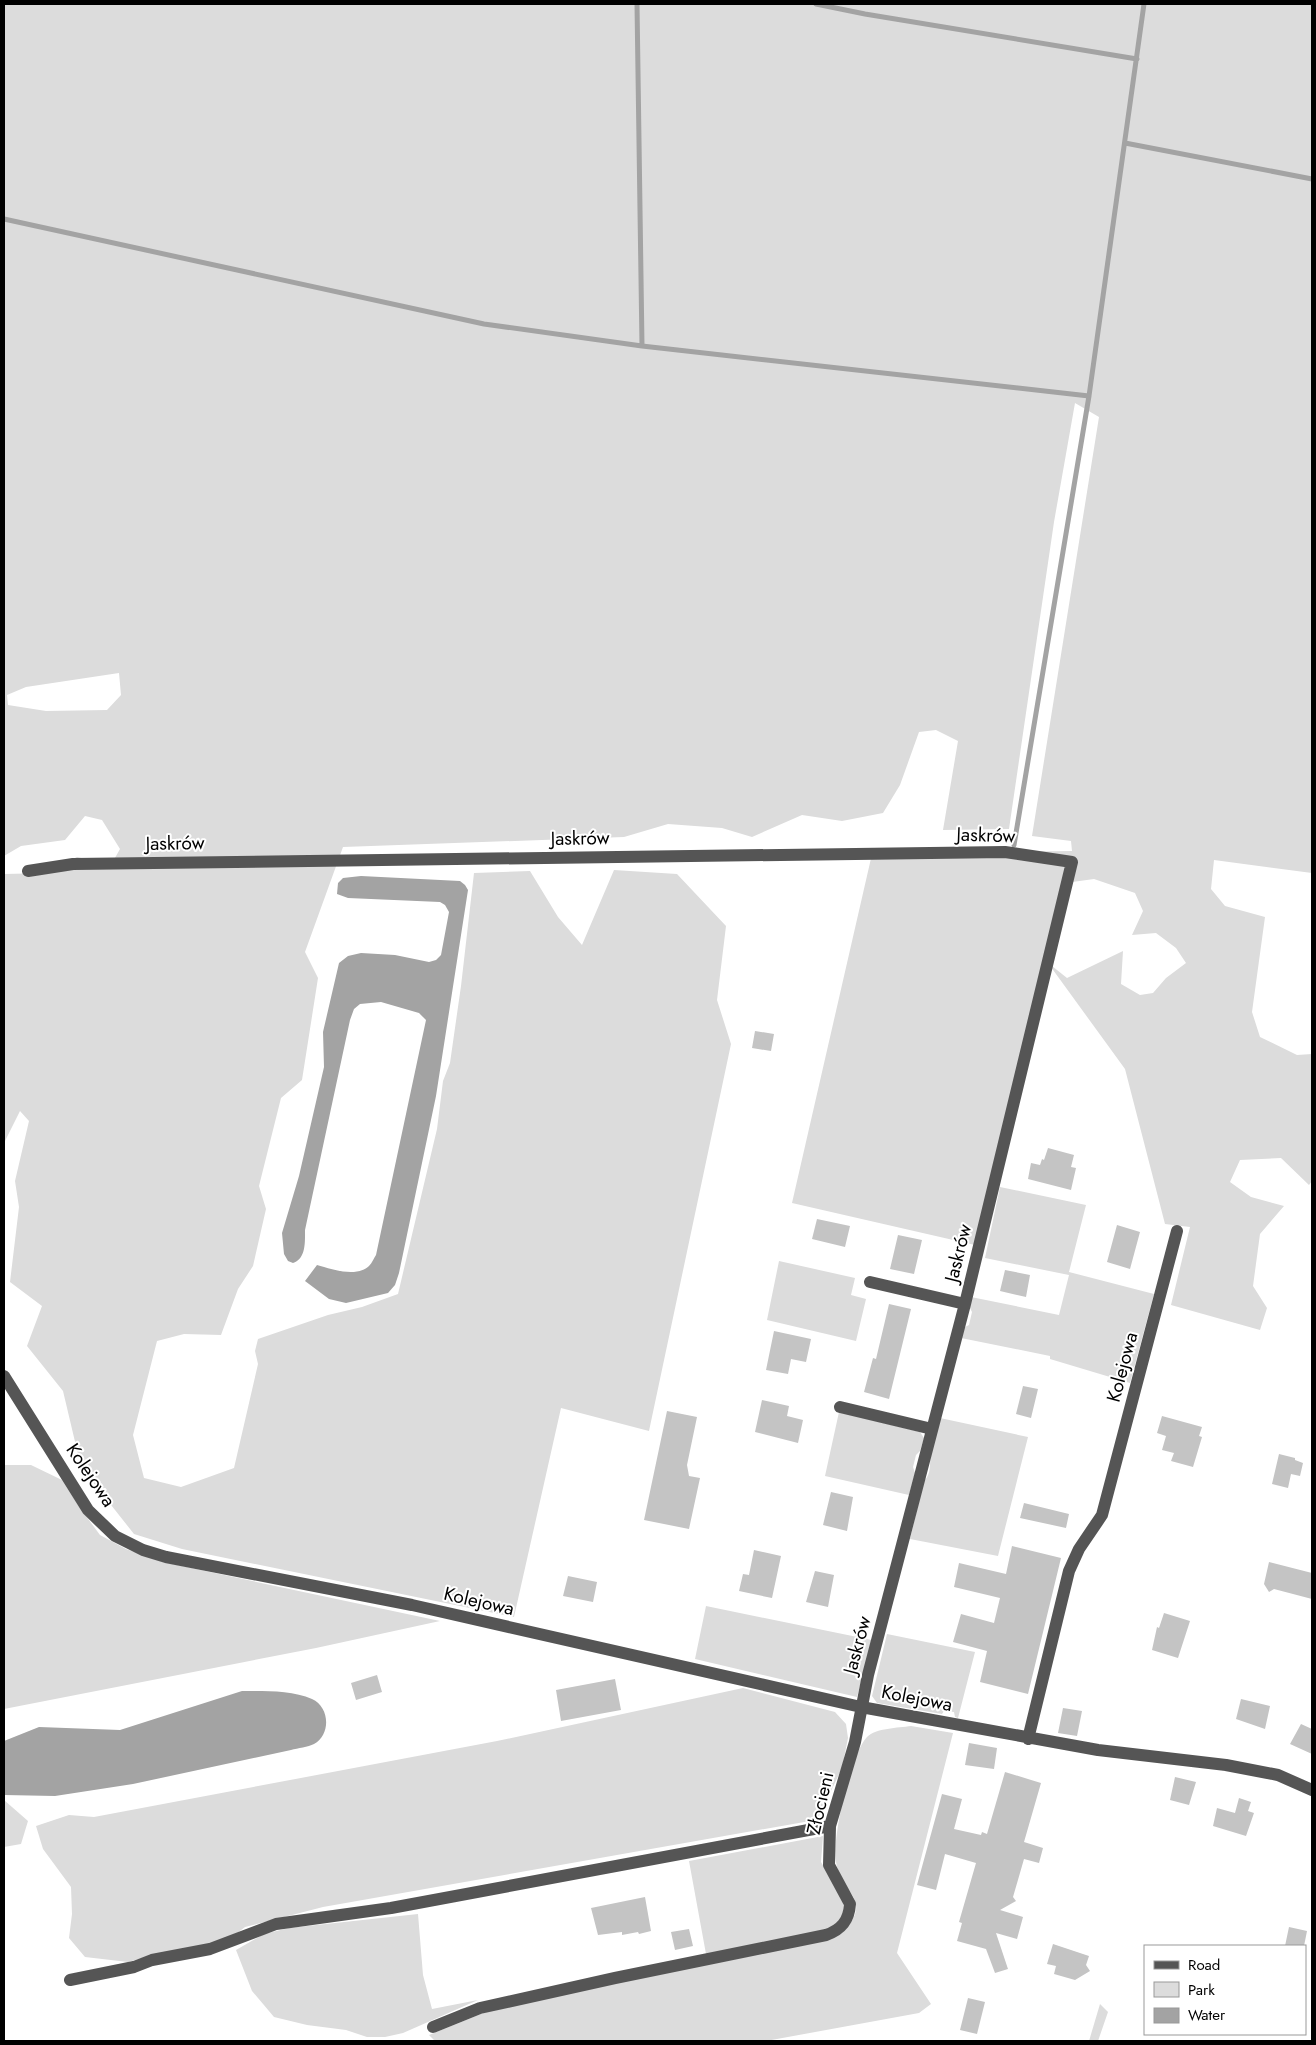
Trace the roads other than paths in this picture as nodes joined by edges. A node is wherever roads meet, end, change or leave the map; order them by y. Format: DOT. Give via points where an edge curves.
graph roads {
  1 [pos="28,871"];
  2 [pos="1177,1231"];
  3 [pos="870,1282"];
  4 [pos="965,1304"];
  5 [pos="4,1376"];
  6 [pos="840,1407"];
  7 [pos="932,1429"];
  8 [pos="861,1707"];
  9 [pos="1028,1738"];
  10 [pos="1312,1790"];
  11 [pos="830,1826"];
  12 [pos="70,1980"];
  13 [pos="433,2027"];
  1 -- 4 [label="street, Jaskrów" via="73,864 1005,852 1072,862"];
  2 -- 9 [label="street, Kolejowa" via="1102,1515 1079,1548 1069,1572"];
  3 -- 4 [label="street"];
  4 -- 7 [label="street, Jaskrów"];
  5 -- 8 [label="street, Kolejowa" via="88,1510 115,1536 143,1550 412,1605"];
  6 -- 7 [label="street"];
  7 -- 8 [label="street, Jaskrów"];
  8 -- 9 [label="street, Kolejowa"];
  8 -- 11 [label="street, Złocieni" via="855,1742"];
  9 -- 10 [label="street, Kolejowa" via="1226,1765 1278,1775"];
  11 -- 12 [label="street" via="392,1908 276,1924 210,1949"];
  11 -- 13 [label="street, Złocieni" via="829,1865 850,1904 850,1914 842,1927 826,1935 480,2008"];
}
